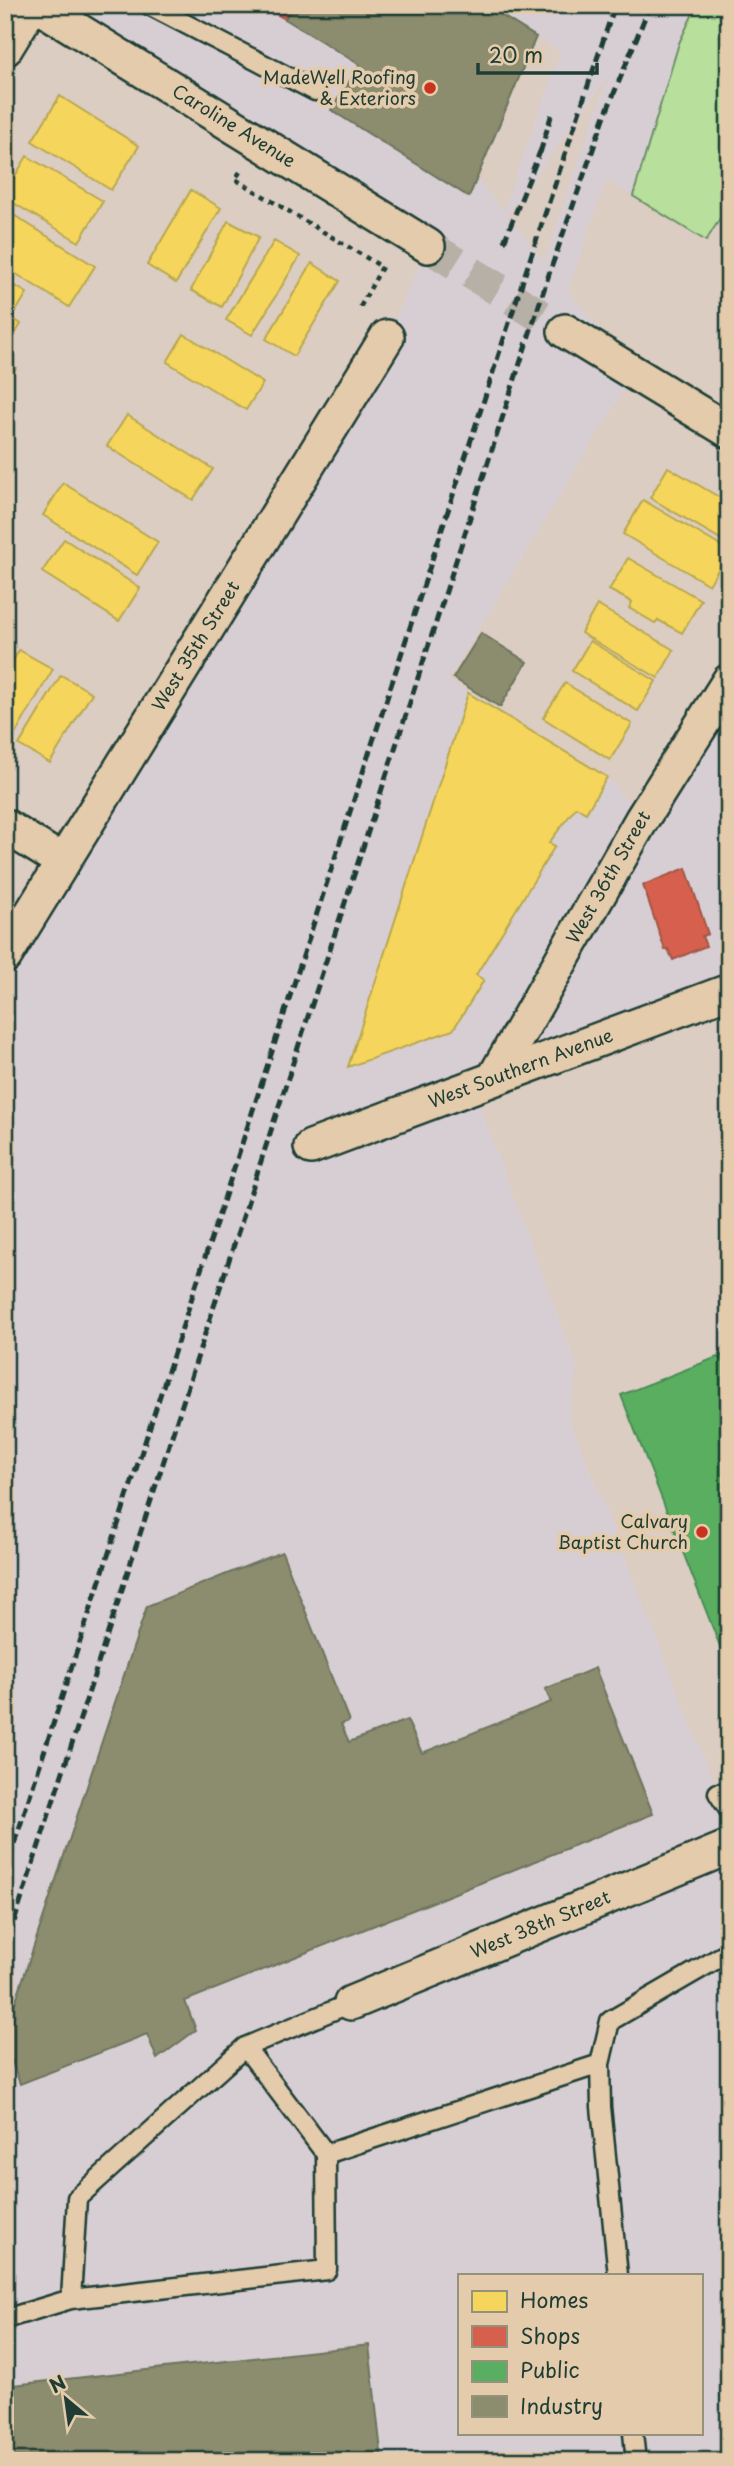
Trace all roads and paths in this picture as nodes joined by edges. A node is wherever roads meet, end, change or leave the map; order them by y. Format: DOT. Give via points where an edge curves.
graph roads {
  1 [pos="32,5"];
  2 [pos="37,5"];
  3 [pos="149,5"];
  4 [pos="5,48"];
  5 [pos="315,91"];
  6 [pos="258,193"];
  7 [pos="429,246"];
  8 [pos="565,331"];
  9 [pos="387,337"];
  10 [pos="729,431"];
  11 [pos="729,681"];
  12 [pos="5,826"];
  13 [pos="63,862"];
  14 [pos="5,956"];
  15 [pos="729,991"];
  16 [pos="494,1079"];
  17 [pos="312,1147"];
  18 [pos="718,1793"];
  19 [pos="729,1810"];
  20 [pos="729,1847"];
  21 [pos="729,1952"];
  22 [pos="351,2003"];
  23 [pos="245,2047"];
  24 [pos="600,2064"];
  25 [pos="326,2154"];
  26 [pos="618,2274"];
  27 [pos="71,2300"];
  28 [pos="5,2319"];
  29 [pos="633,2434"];
  30 [pos="636,2461"];
  1 -- 4 [label="street"];
  2 -- 7 [label="street, Caroline Avenue"];
  3 -- 5 [label="lane"];
  6 -- 9 [label="path" via="382,267 355,317"];
  8 -- 10 [label="street"];
  9 -- 13 [label="street, West 35th Street"];
  11 -- 16 [label="street, West 36th Street" via="642,818"];
  12 -- 13 [label="street"];
  13 -- 14 [label="street, West 35th Street"];
  15 -- 16 [label="street, West Southern Avenue"];
  16 -- 17 [label="street, West Southern Avenue"];
  18 -- 19 [label="lane"];
  20 -- 22 [label="street, West 38th Street"];
  21 -- 24 [label="lane" via="610,2021"];
  22 -- 23 [label="lane"];
  23 -- 25 [label="lane"];
  23 -- 27 [label="lane" via="77,2198"];
  24 -- 25 [label="lane"];
  24 -- 26 [label="lane"];
  25 -- 27 [label="lane" via="327,2270"];
  27 -- 28 [label="lane"];
  29 -- 30 [label="lane"];
}
